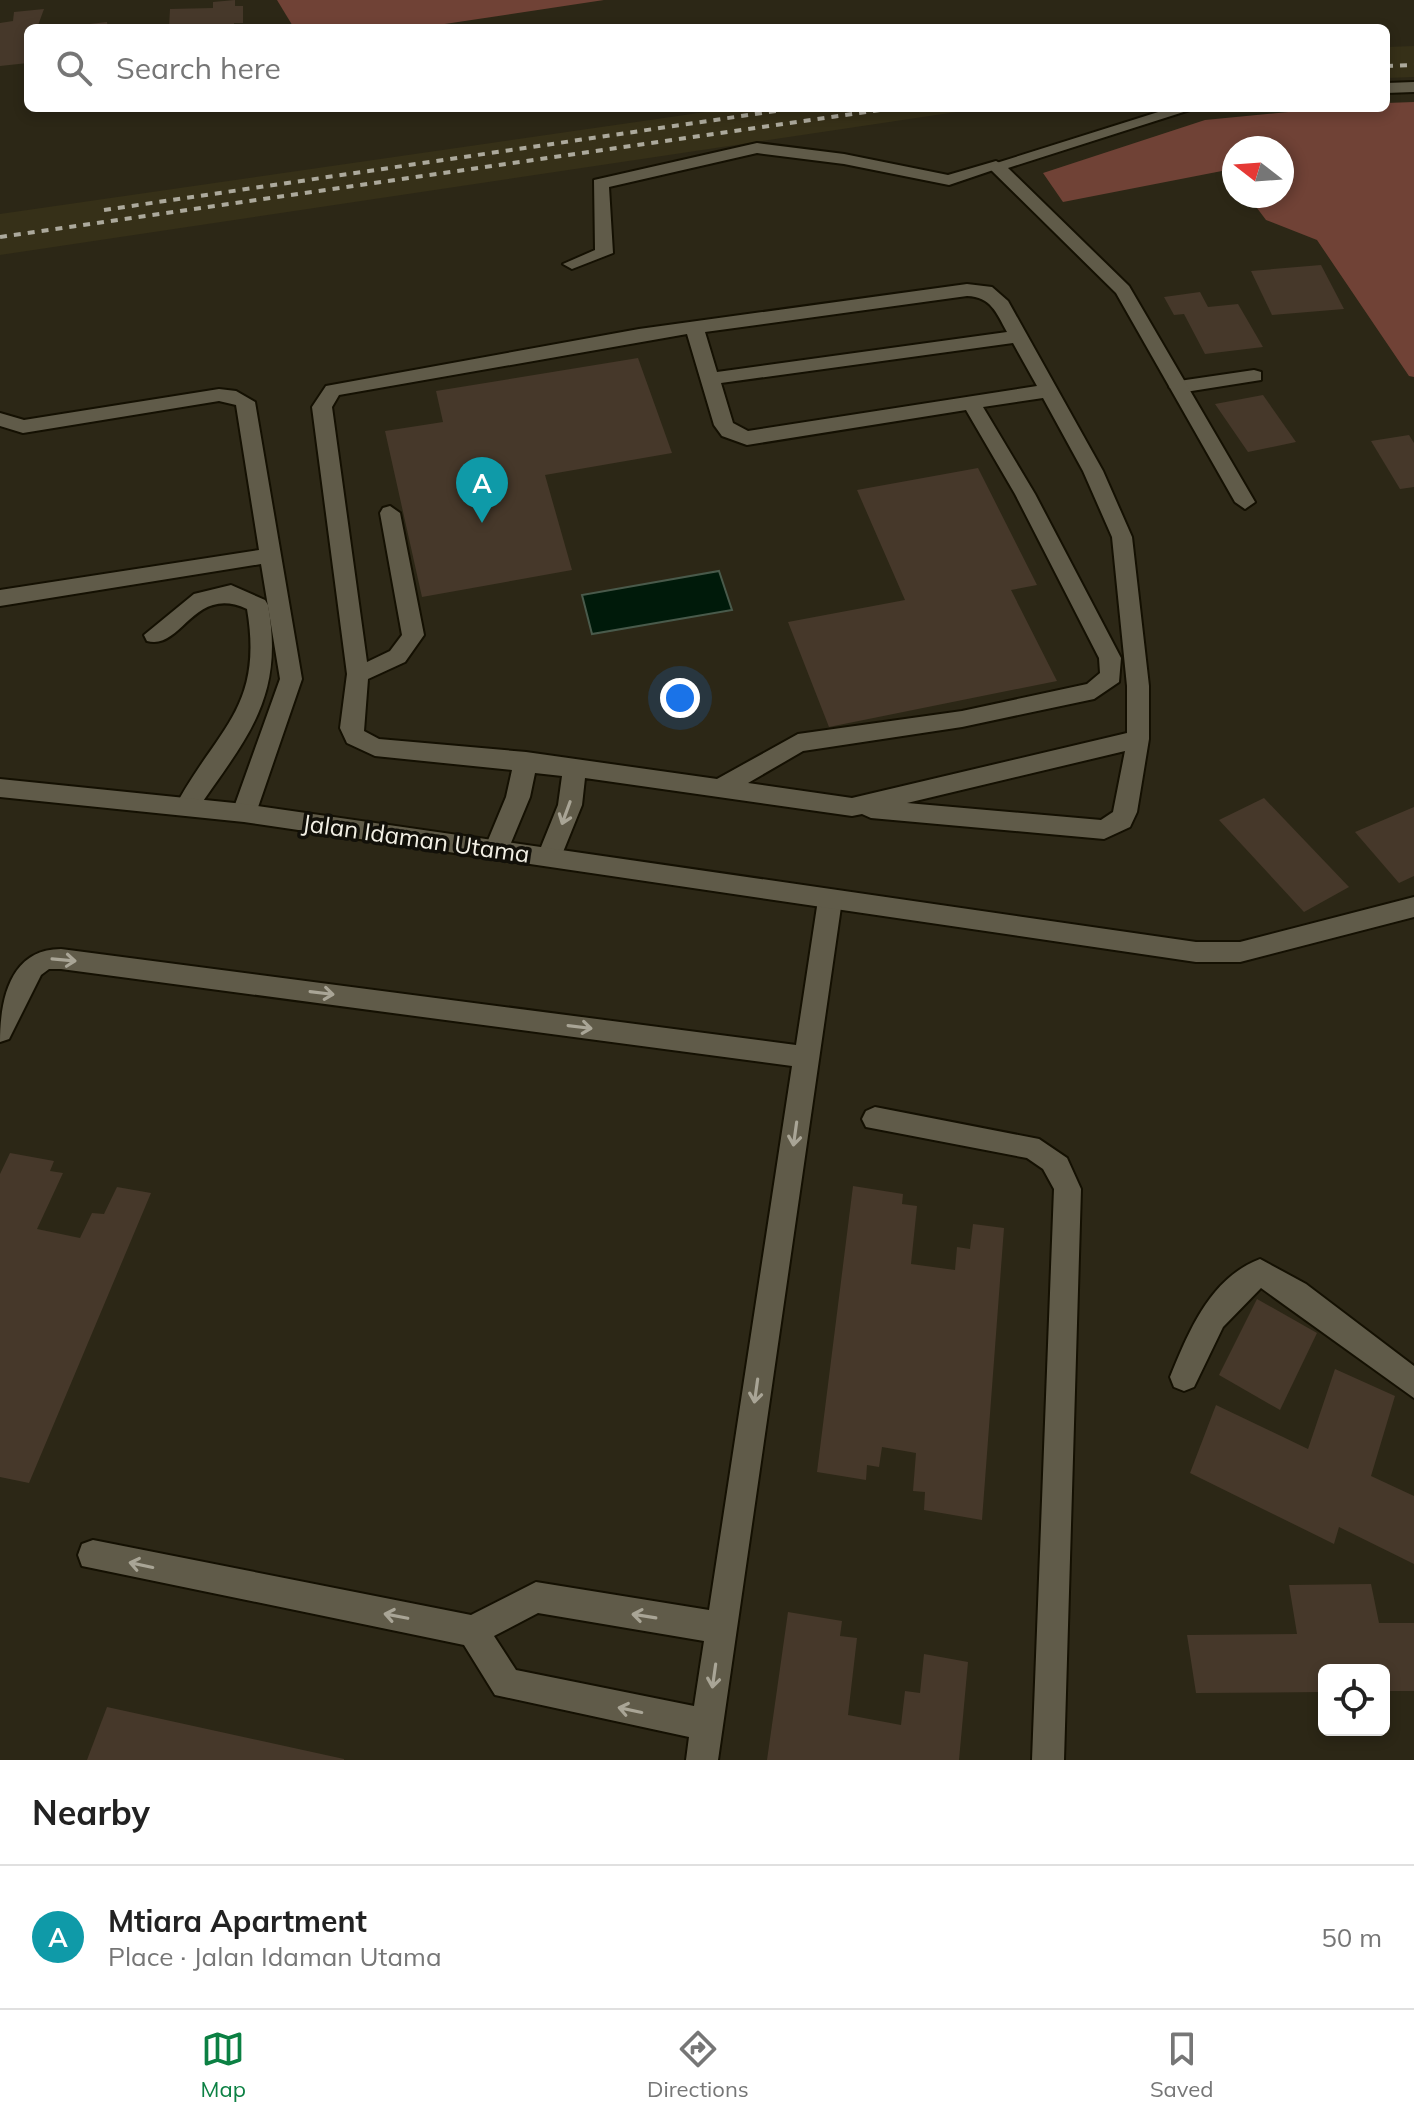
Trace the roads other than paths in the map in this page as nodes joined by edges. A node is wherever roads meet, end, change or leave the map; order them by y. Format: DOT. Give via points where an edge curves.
graph roads {
  1 [pos="1414,87"];
  2 [pos="1390,88"];
  3 [pos="1175,112"];
  4 [pos="996,166"];
  5 [pos="572,264"];
  6 [pos="694,327"];
  7 [pos="1019,336"];
  8 [pos="1254,376"];
  9 [pos="708,379"];
  10 [pos="1179,387"];
  11 [pos="1047,391"];
  12 [pos="970,401"];
  13 [pos="0,419"];
  14 [pos="1245,502"];
  15 [pos="390,513"];
  16 [pos="271,555"];
  17 [pos="0,598"];
  18 [pos="155,635"];
  19 [pos="358,674"];
  20 [pos="1111,676"];
  21 [pos="1138,686"];
  22 [pos="1138,739"];
  23 [pos="526,761"];
  24 [pos="575,768"];
  25 [pos="0,788"];
  26 [pos="721,788"];
  27 [pos="187,807"];
  28 [pos="852,807"];
  29 [pos="244,813"];
  30 [pos="496,850"];
  31 [pos="549,857"];
  32 [pos="830,900"];
  33 [pos="1414,907"];
  34 [pos="0,1031"];
  35 [pos="806,1057"];
  36 [pos="875,1119"];
  37 [pos="1184,1377"];
  38 [pos="1414,1384"];
  39 [pos="93,1555"];
  40 [pos="721,1628"];
  41 [pos="473,1631"];
  42 [pos="707,1725"];
  43 [pos="702,1760"];
  44 [pos="1048,1760"];
  1 -- 2 [label="street"];
  3 -- 4 [label="street"];
  4 -- 5 [label="street" via="949,180 757,148 600,184 604,253"];
  4 -- 10 [label="street" via="1123,290"];
  6 -- 7 [label="street" via="977,289 999,301"];
  6 -- 9 [label="street"];
  6 -- 19 [label="street" via="341,387 327,395 322,407"];
  7 -- 9 [label="street"];
  7 -- 11 [label="street"];
  8 -- 10 [label="street"];
  9 -- 12 [label="street" via="724,425 747,438"];
  10 -- 14 [label="street"];
  11 -- 12 [label="street"];
  11 -- 21 [label="street" via="1093,471 1122,537"];
  12 -- 20 [label="street" via="1110,658"];
  13 -- 16 [label="street" via="23,427 219,395 238,397 248,408"];
  15 -- 19 [label="street" via="413,635 406,651 390,663"];
  16 -- 17 [label="street"];
  16 -- 29 [label="street" via="291,679"];
  18 -- 27 [label="street" via="202,599 231,593 257,605 264,641 259,688"];
  19 -- 23 [label="street" via="351,728 363,743"];
  20 -- 21 [label="street"];
  20 -- 26 [label="street" via="1094,691 1080,694 962,719 798,743"];
  21 -- 22 [label="street"];
  22 -- 28 [label="street"];
  22 -- 28 [label="street" via="1125,812 1122,820 1104,830"];
  23 -- 24 [label="street"];
  23 -- 30 [label="street"];
  24 -- 26 [label="street"];
  24 -- 31 [label="street, one-way" via="570,805"];
  25 -- 27 [label="street, Jalan Idaman Utama"];
  26 -- 28 [label="street"];
  27 -- 29 [label="street, Jalan Idaman Utama"];
  29 -- 30 [label="street, Jalan Idaman Utama"];
  30 -- 31 [label="street, Jalan Idaman Utama"];
  31 -- 32 [label="street, Jalan Idaman Utama"];
  32 -- 33 [label="street, Jalan Idaman Utama" via="1196,952 1240,952"];
  32 -- 35 [label="street"];
  34 -- 35 [label="street, one-way" via="32,968 44,959 61,959"];
  35 -- 40 [label="street, one-way"];
  36 -- 44 [label="street" via="1030,1147 1049,1155 1065,1173 1070,1198"];
  37 -- 38 [label="street" via="1210,1318 1230,1293 1260,1272 1296,1293"];
  41 -- 39 [label="street, one-way"];
  40 -- 41 [label="street, one-way" via="536,1597"];
  40 -- 42 [label="street, one-way"];
  42 -- 41 [label="street, one-way" via="506,1684"];
  42 -- 43 [label="street"];
}
